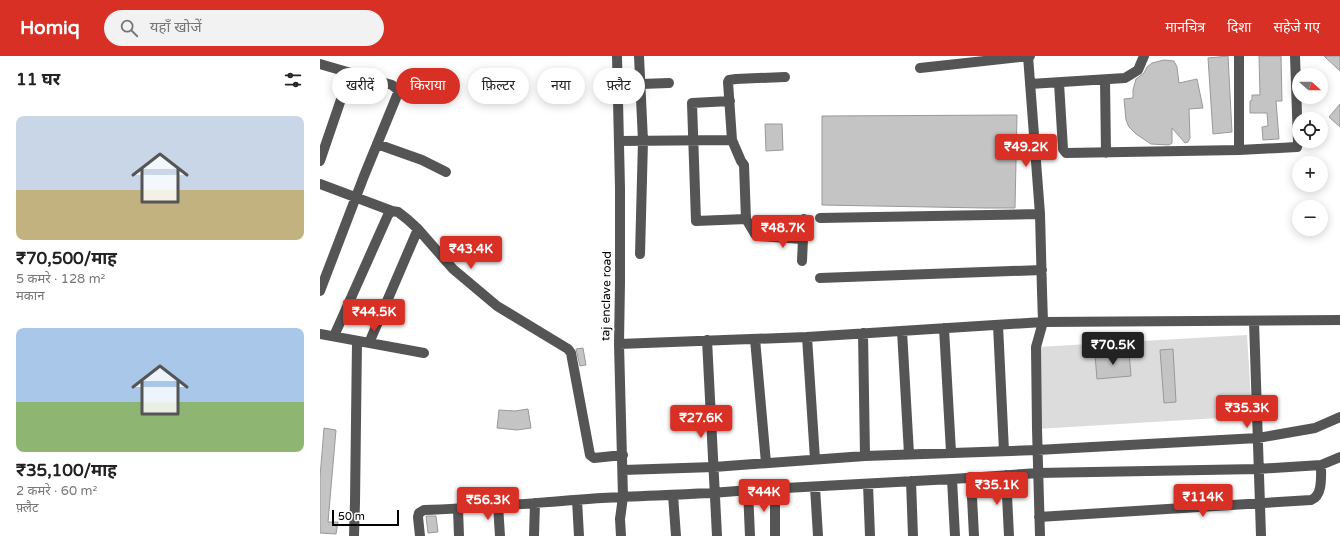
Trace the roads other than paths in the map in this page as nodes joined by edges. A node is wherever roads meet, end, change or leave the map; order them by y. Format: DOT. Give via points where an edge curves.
graph roads {
  1 [pos="617,56"];
  2 [pos="639,56"];
  3 [pos="1029,56"];
  4 [pos="1144,56"];
  5 [pos="1239,56"];
  6 [pos="1296,56"];
  7 [pos="320,64"];
  8 [pos="333,68"];
  9 [pos="640,68"];
  10 [pos="920,68"];
  11 [pos="785,77"];
  12 [pos="1105,80"];
  13 [pos="669,83"];
  14 [pos="1059,83"];
  15 [pos="388,84"];
  16 [pos="645,84"];
  17 [pos="1030,84"];
  18 [pos="730,101"];
  19 [pos="339,104"];
  20 [pos="642,104"];
  21 [pos="694,140"];
  22 [pos="732,140"];
  23 [pos="619,141"];
  24 [pos="643,141"];
  25 [pos="377,144"];
  26 [pos="1239,150"];
  27 [pos="1106,153"];
  28 [pos="320,161"];
  29 [pos="446,172"];
  30 [pos="320,184"];
  31 [pos="356,197"];
  32 [pos="392,211"];
  33 [pos="1040,214"];
  34 [pos="820,218"];
  35 [pos="746,219"];
  36 [pos="804,219"];
  37 [pos="418,230"];
  38 [pos="803,239"];
  39 [pos="640,254"];
  40 [pos="802,261"];
  41 [pos="1042,274"];
  42 [pos="820,278"];
  43 [pos="320,291"];
  44 [pos="1340,320"];
  45 [pos="1254,321"];
  46 [pos="1043,322"];
  47 [pos="998,325"];
  48 [pos="944,328"];
  49 [pos="902,331"];
  50 [pos="863,333"];
  51 [pos="320,334"];
  52 [pos="334,336"];
  53 [pos="807,337"];
  54 [pos="755,339"];
  55 [pos="707,340"];
  56 [pos="357,341"];
  57 [pos="370,343"];
  58 [pos="619,344"];
  59 [pos="424,353"];
  60 [pos="1340,417"];
  61 [pos="1258,438"];
  62 [pos="1037,450"];
  63 [pos="1004,451"];
  64 [pos="951,452"];
  65 [pos="909,454"];
  66 [pos="622,455"];
  67 [pos="865,456"];
  68 [pos="1340,457"];
  69 [pos="814,459"];
  70 [pos="766,463"];
  71 [pos="1321,466"];
  72 [pos="714,467"];
  73 [pos="1258,469"];
  74 [pos="623,470"];
  75 [pos="1038,473"];
  76 [pos="1006,475"];
  77 [pos="971,478"];
  78 [pos="952,479"];
  79 [pos="911,481"];
  80 [pos="868,484"];
  81 [pos="815,487"];
  82 [pos="775,489"];
  83 [pos="748,490"];
  84 [pos="715,494"];
  85 [pos="673,495"];
  86 [pos="623,497"];
  87 [pos="577,500"];
  88 [pos="535,503"];
  89 [pos="1261,503"];
  90 [pos="498,505"];
  91 [pos="458,508"];
  92 [pos="1039,517"];
  93 [pos="354,536"];
  94 [pos="420,536"];
  95 [pos="459,536"];
  96 [pos="500,536"];
  97 [pos="534,536"];
  98 [pos="578,536"];
  99 [pos="621,536"];
  100 [pos="676,536"];
  101 [pos="717,536"];
  102 [pos="750,536"];
  103 [pos="776,536"];
  104 [pos="818,536"];
  105 [pos="870,536"];
  106 [pos="913,536"];
  107 [pos="955,536"];
  108 [pos="974,536"];
  109 [pos="1009,536"];
  110 [pos="1040,536"];
  111 [pos="1261,536"];
  1 -- 23 [label="street, taj enclave road"];
  2 -- 9 [label="street"];
  3 -- 10 [label="street"];
  3 -- 17 [label="street"];
  4 -- 12 [label="street" via="1138,70 1125,78"];
  5 -- 26 [label="street"];
  6 -- 26 [label="street" via="1297,148"];
  7 -- 8 [label="street"];
  11 -- 18 [label="street" via="730,80"];
  12 -- 14 [label="street"];
  12 -- 27 [label="street"];
  13 -- 16 [label="street"];
  14 -- 17 [label="street"];
  14 -- 27 [label="street" via="1064,151"];
  15 -- 25 [label="street" via="398,90 398,93"];
  17 -- 33 [label="street"];
  18 -- 21 [label="street" via="692,103"];
  18 -- 22 [label="street"];
  19 -- 28 [label="street"];
  20 -- 24 [label="street"];
  21 -- 22 [label="street"];
  21 -- 24 [label="street"];
  21 -- 35 [label="street" via="696,221"];
  22 -- 35 [label="street" via="744,165"];
  23 -- 24 [label="street"];
  23 -- 58 [label="street, taj enclave road"];
  24 -- 39 [label="street"];
  25 -- 29 [label="street" via="422,160"];
  25 -- 31 [label="street"];
  26 -- 27 [label="street"];
  30 -- 31 [label="street"];
  31 -- 32 [label="street"];
  31 -- 43 [label="street"];
  32 -- 37 [label="street" via="398,212"];
  32 -- 52 [label="street"];
  33 -- 34 [label="street"];
  33 -- 41 [label="street"];
  35 -- 38 [label="street" via="758,236"];
  36 -- 38 [label="street"];
  37 -- 57 [label="street"];
  37 -- 66 [label="street" via="453,269 497,306 568,349 571,353 590,455 594,458"];
  38 -- 40 [label="street"];
  41 -- 42 [label="street"];
  41 -- 46 [label="street"];
  44 -- 45 [label="street"];
  45 -- 46 [label="street"];
  45 -- 61 [label="street"];
  46 -- 47 [label="street"];
  46 -- 62 [label="street" via="1036,347"];
  47 -- 48 [label="street"];
  47 -- 63 [label="street"];
  48 -- 49 [label="street"];
  48 -- 64 [label="street"];
  49 -- 50 [label="street"];
  49 -- 65 [label="street"];
  50 -- 53 [label="street"];
  50 -- 67 [label="street"];
  51 -- 52 [label="street"];
  52 -- 56 [label="street"];
  53 -- 54 [label="street"];
  53 -- 69 [label="street"];
  54 -- 55 [label="street"];
  54 -- 70 [label="street"];
  55 -- 58 [label="street"];
  55 -- 72 [label="street"];
  56 -- 57 [label="street"];
  56 -- 93 [label="street"];
  57 -- 59 [label="street"];
  58 -- 66 [label="street, taj enclave road"];
  60 -- 61 [label="street" via="1316,428"];
  61 -- 62 [label="street"];
  61 -- 73 [label="street"];
  62 -- 63 [label="street"];
  62 -- 75 [label="street"];
  63 -- 64 [label="street"];
  64 -- 65 [label="street"];
  65 -- 67 [label="street"];
  66 -- 74 [label="street, taj enclave road"];
  67 -- 69 [label="street"];
  68 -- 71 [label="street"];
  69 -- 70 [label="street"];
  70 -- 72 [label="street"];
  71 -- 73 [label="street"];
  71 -- 89 [label="street" via="1316,498"];
  72 -- 74 [label="street"];
  72 -- 84 [label="street"];
  73 -- 75 [label="street"];
  73 -- 89 [label="street"];
  74 -- 86 [label="street, taj enclave road"];
  75 -- 76 [label="street"];
  75 -- 92 [label="street"];
  76 -- 77 [label="street"];
  76 -- 109 [label="street"];
  77 -- 78 [label="street"];
  77 -- 108 [label="street"];
  78 -- 79 [label="street"];
  78 -- 107 [label="street"];
  79 -- 80 [label="street"];
  79 -- 106 [label="street"];
  80 -- 81 [label="street"];
  80 -- 105 [label="street"];
  81 -- 82 [label="street"];
  81 -- 104 [label="street"];
  82 -- 83 [label="street"];
  82 -- 103 [label="street"];
  83 -- 84 [label="street"];
  83 -- 102 [label="street"];
  84 -- 85 [label="street"];
  84 -- 101 [label="street"];
  85 -- 86 [label="street"];
  85 -- 100 [label="street"];
  86 -- 87 [label="street"];
  86 -- 99 [label="street, taj enclave road"];
  87 -- 88 [label="street"];
  87 -- 98 [label="street"];
  88 -- 90 [label="street"];
  88 -- 97 [label="street"];
  89 -- 92 [label="street"];
  89 -- 111 [label="street"];
  90 -- 91 [label="street"];
  90 -- 96 [label="street"];
  91 -- 94 [label="street" via="421,510 418,517"];
  91 -- 95 [label="street"];
  92 -- 110 [label="street"];
}
